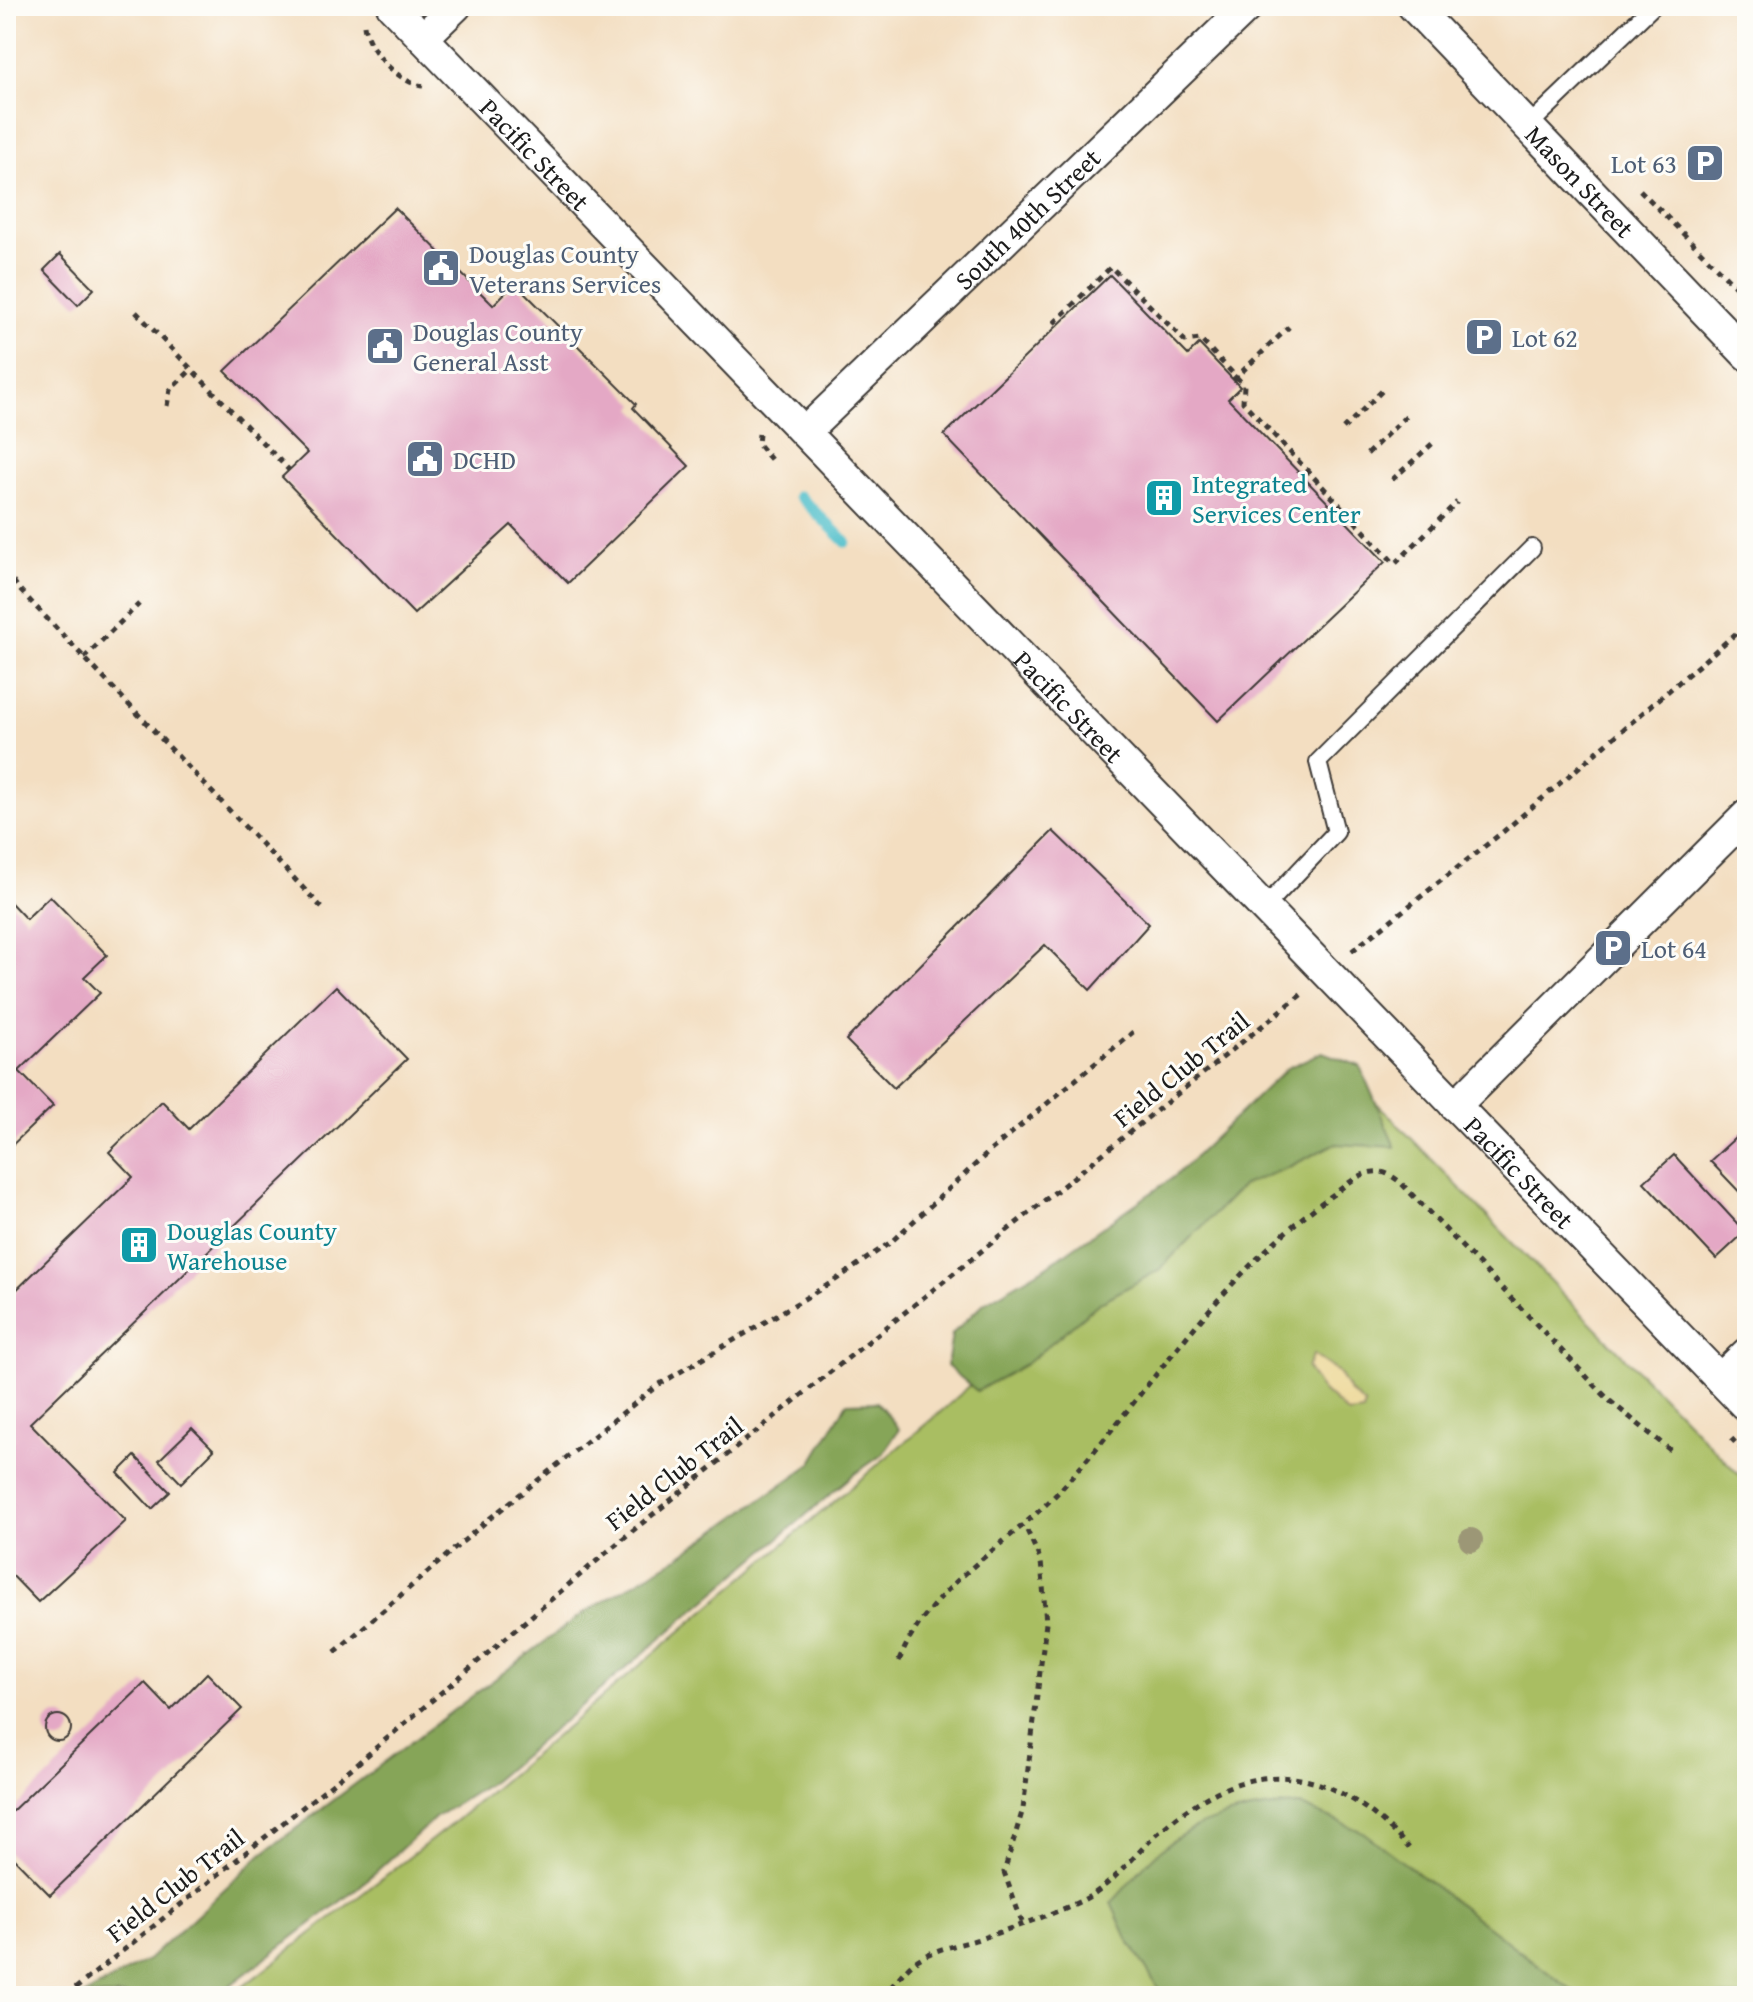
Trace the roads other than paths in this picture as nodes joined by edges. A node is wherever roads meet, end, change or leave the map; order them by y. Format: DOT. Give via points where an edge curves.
graph roads {
  1 [pos="456,6"];
  2 [pos="1248,6"];
  3 [pos="1413,6"];
  4 [pos="1653,6"];
  5 [pos="378,10"];
  6 [pos="423,38"];
  7 [pos="1527,127"];
  8 [pos="1747,355"];
  9 [pos="805,432"];
  10 [pos="1532,548"];
  11 [pos="1747,815"];
  12 [pos="1264,908"];
  13 [pos="1455,1106"];
  14 [pos="1747,1353"];
  15 [pos="1720,1379"];
  16 [pos="1747,1407"];
  1 -- 6 [label="street"];
  2 -- 9 [label="street, South 40th Street"];
  3 -- 7 [label="street, Mason Street"];
  4 -- 7 [label="lane"];
  5 -- 6 [label="street, Pacific Street"];
  6 -- 9 [label="street, Pacific Street"];
  7 -- 8 [label="street, Mason Street"];
  9 -- 12 [label="street, Pacific Street"];
  10 -- 12 [label="lane" via="1318,762 1336,832"];
  11 -- 13 [label="street"];
  12 -- 13 [label="street, Pacific Street"];
  13 -- 15 [label="street, Pacific Street"];
  14 -- 15 [label="street"];
  15 -- 16 [label="street, Pacific Street"];
}
